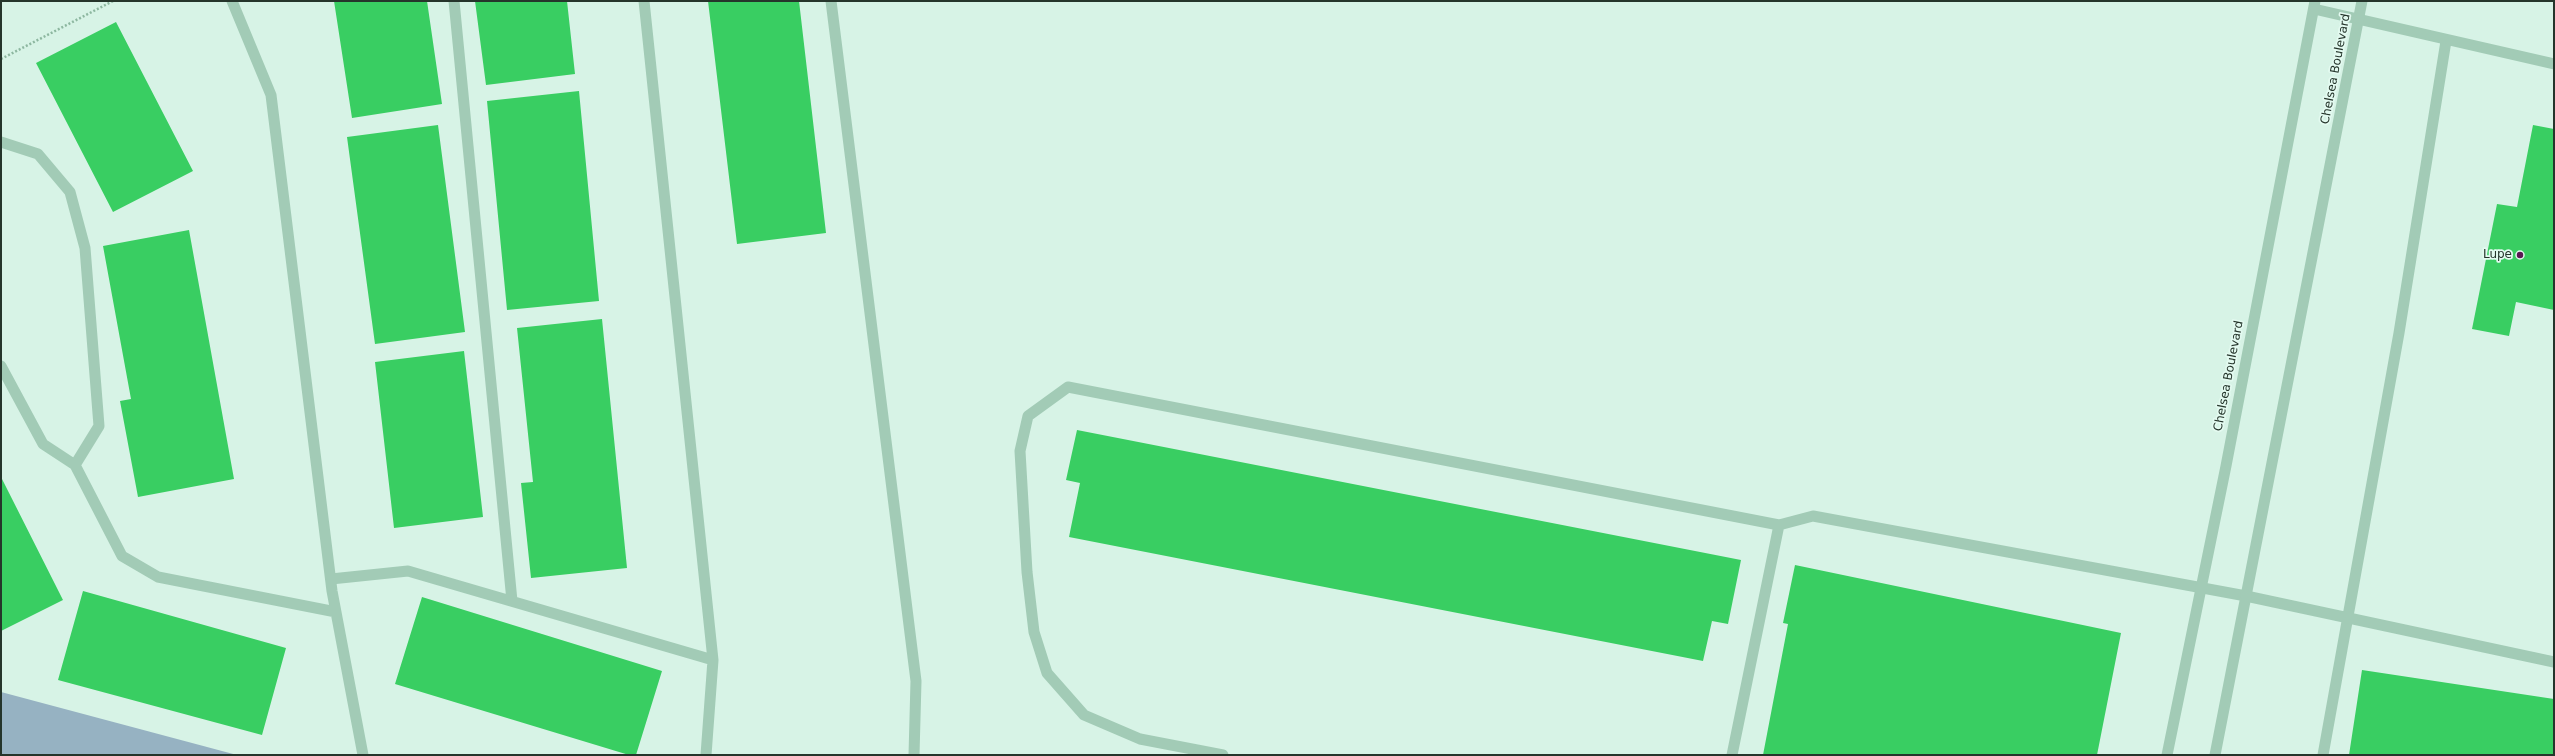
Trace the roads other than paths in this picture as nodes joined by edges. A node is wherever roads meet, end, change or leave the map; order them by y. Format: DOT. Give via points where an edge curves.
graph roads {
  1 [pos="232,1"];
  2 [pos="454,1"];
  3 [pos="644,1"];
  4 [pos="831,1"];
  5 [pos="2362,1"];
  6 [pos="2314,5"];
  7 [pos="2358,20"];
  8 [pos="2446,40"];
  9 [pos="2554,64"];
  10 [pos="1,142"];
  11 [pos="1,366"];
  12 [pos="75,465"];
  13 [pos="1780,524"];
  14 [pos="331,579"];
  15 [pos="2201,588"];
  16 [pos="2246,596"];
  17 [pos="512,601"];
  18 [pos="336,612"];
  19 [pos="2346,618"];
  20 [pos="713,660"];
  21 [pos="2554,662"];
  22 [pos="363,755"];
  23 [pos="706,755"];
  24 [pos="914,755"];
  25 [pos="1223,755"];
  26 [pos="1732,755"];
  27 [pos="2167,755"];
  28 [pos="2215,755"];
  29 [pos="2323,755"];
  1 -- 14 [label="street" via="271,95"];
  2 -- 17 [label="street"];
  3 -- 20 [label="street"];
  4 -- 24 [label="street" via="916,681"];
  5 -- 7 [label="street, Chelsea Boulevard"];
  6 -- 7 [label="street"];
  6 -- 15 [label="street, Chelsea Boulevard"];
  7 -- 8 [label="street"];
  7 -- 16 [label="street, Chelsea Boulevard"];
  8 -- 9 [label="street"];
  8 -- 19 [label="street" via="2399,333"];
  10 -- 12 [label="street" via="38,154 70,192 85,248 99,426"];
  11 -- 12 [label="street" via="43,444"];
  12 -- 18 [label="street" via="122,556 158,577"];
  13 -- 15 [label="street" via="1813,516"];
  13 -- 25 [label="street" via="1068,387 1028,416 1020,451 1027,572 1034,632 1048,673 1084,715 1140,739"];
  13 -- 26 [label="street"];
  14 -- 17 [label="street" via="408,571"];
  14 -- 18 [label="street"];
  15 -- 16 [label="street"];
  15 -- 27 [label="street, Chelsea Boulevard"];
  16 -- 19 [label="street"];
  16 -- 28 [label="street, Chelsea Boulevard"];
  17 -- 20 [label="street"];
  18 -- 22 [label="street"];
  19 -- 21 [label="street"];
  19 -- 29 [label="street"];
  20 -- 23 [label="street"];
}
